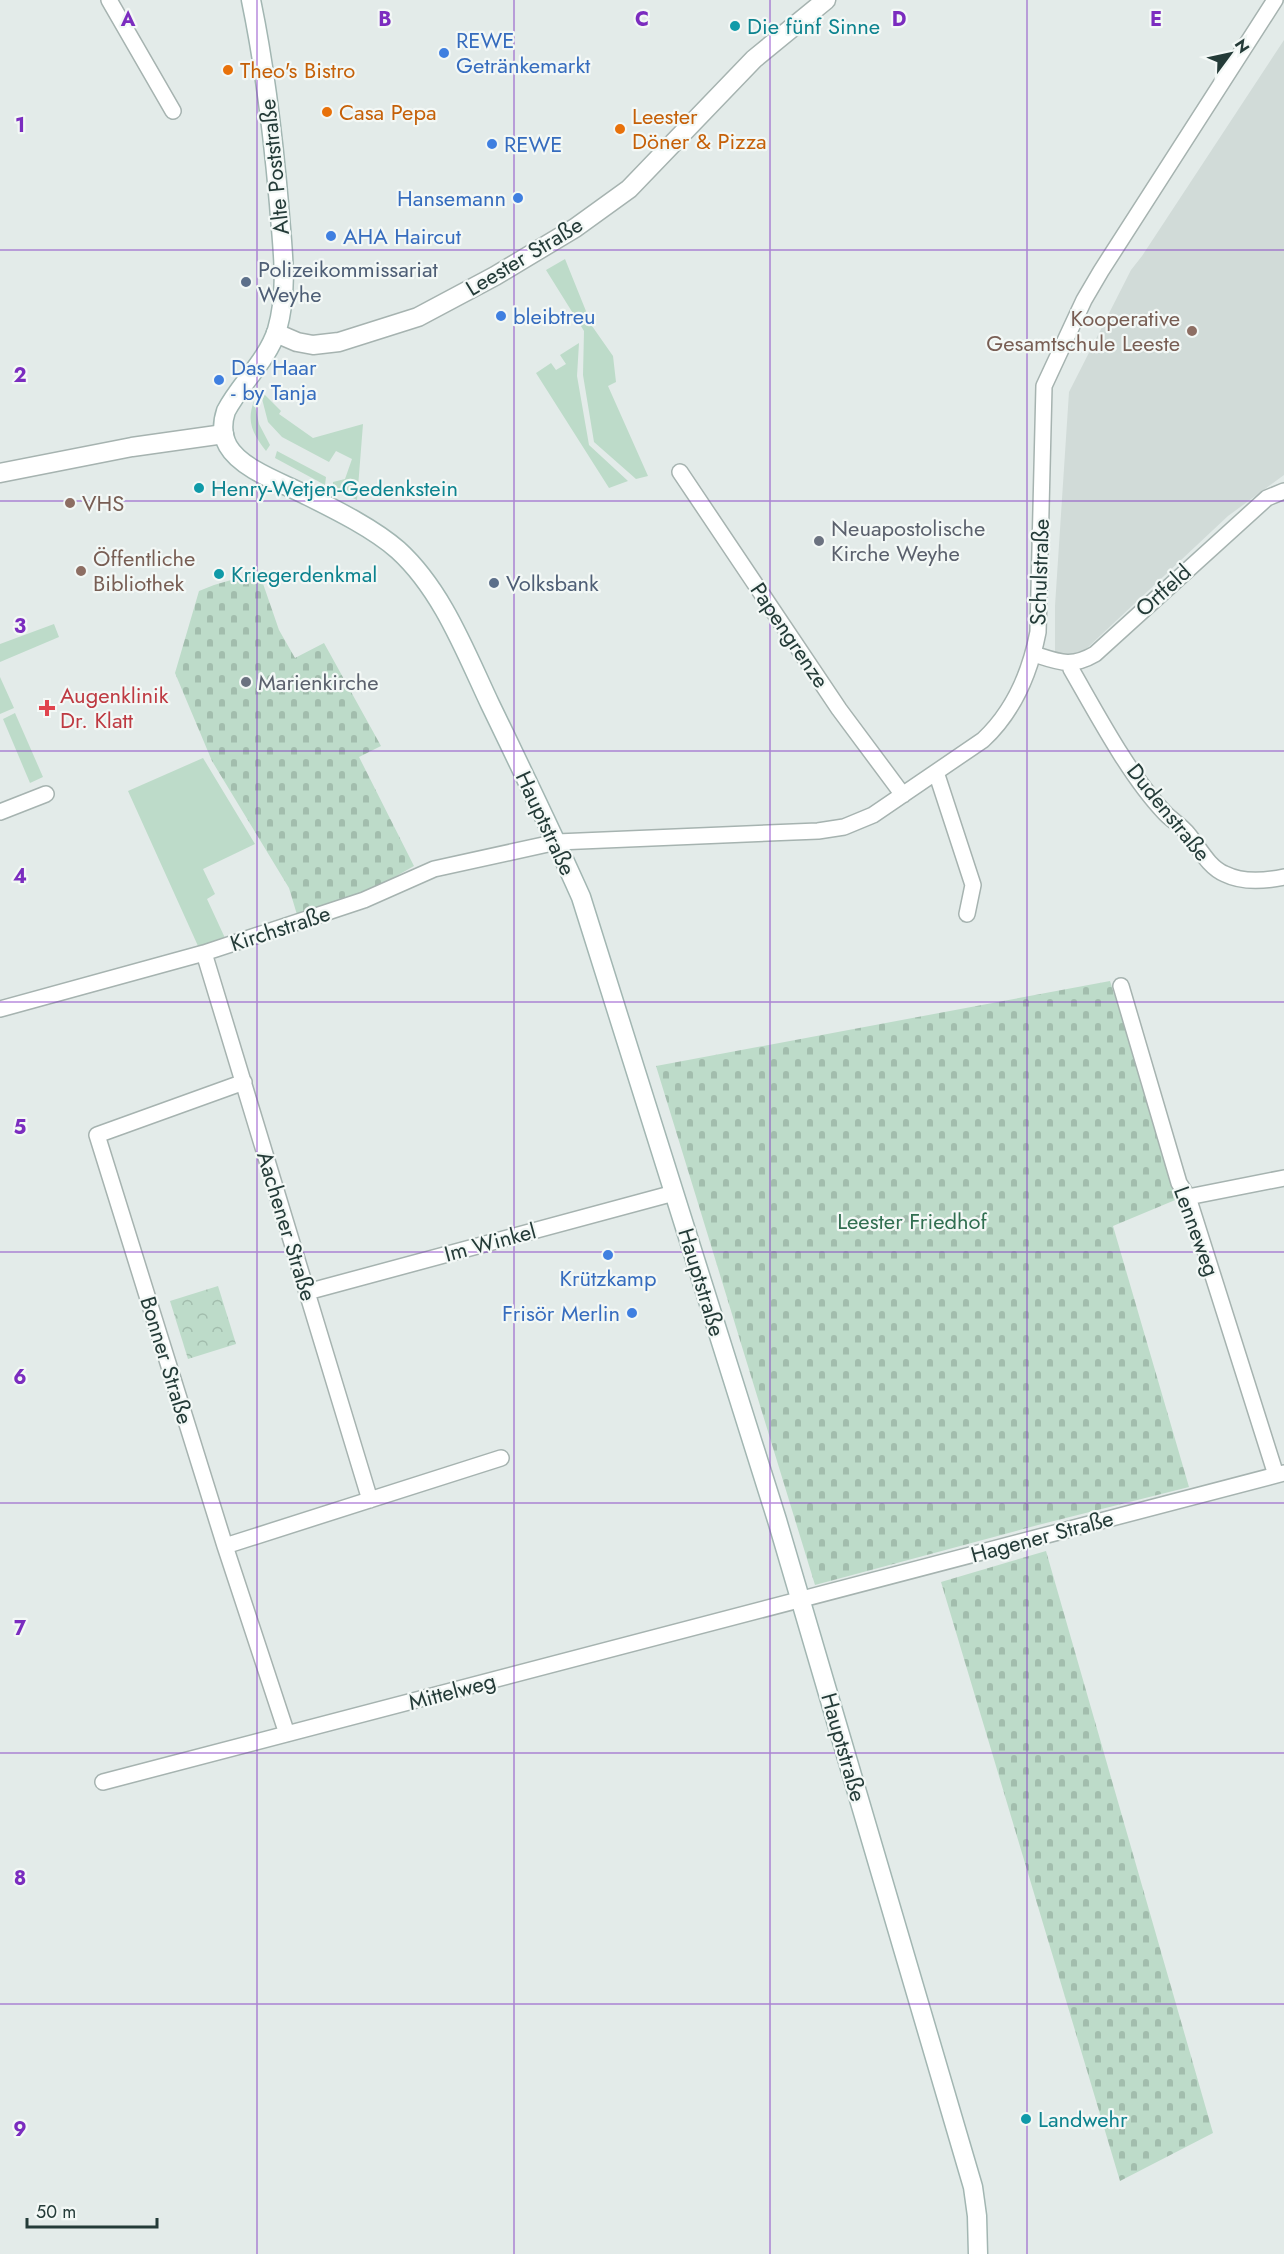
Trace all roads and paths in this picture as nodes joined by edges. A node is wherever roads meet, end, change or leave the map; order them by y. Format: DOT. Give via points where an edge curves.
graph roads {
  1 [pos="109,0"];
  2 [pos="251,0"];
  3 [pos="826,0"];
  4 [pos="1275,0"];
  5 [pos="173,111"];
  6 [pos="276,333"];
  7 [pos="224,434"];
  8 [pos="680,472"];
  9 [pos="0,473"];
  10 [pos="1284,491"];
  11 [pos="1034,654"];
  12 [pos="1070,663"];
  13 [pos="936,772"];
  14 [pos="46,794"];
  15 [pos="903,795"];
  16 [pos="0,812"];
  17 [pos="557,842"];
  18 [pos="1284,877"];
  19 [pos="967,914"];
  20 [pos="204,953"];
  21 [pos="1122,986"];
  22 [pos="0,1009"];
  23 [pos="244,1082"];
  24 [pos="1284,1178"];
  25 [pos="674,1193"];
  26 [pos="1188,1197"];
  27 [pos="307,1292"];
  28 [pos="501,1458"];
  29 [pos="1280,1474"];
  30 [pos="370,1500"];
  31 [pos="225,1546"];
  32 [pos="801,1600"];
  33 [pos="287,1734"];
  34 [pos="103,1782"];
  35 [pos="978,2254"];
  1 -- 5 [label="street"];
  2 -- 6 [label="main road, Alte Poststraße" via="274,147 285,277"];
  3 -- 6 [label="main road, Leester Straße" via="754,58 629,189 575,228 418,317 339,342 313,345"];
  4 -- 11 [label="street, Schulstraße" via="1101,271 1044,386 1038,633"];
  6 -- 7 [label="main road" via="226,411"];
  7 -- 9 [label="main road"];
  7 -- 17 [label="main road, Hauptstraße" via="229,447 257,472 368,530 410,561 453,627"];
  8 -- 15 [label="street, Papengrenze" via="839,709"];
  10 -- 12 [label="street, Ortfeld" via="1267,498 1095,654"];
  11 -- 12 [label="street"];
  11 -- 13 [label="street, Schulstraße" via="1013,704 996,728"];
  12 -- 18 [label="street, Dudenstraße" via="1081,688 1136,776 1210,864 1239,879"];
  13 -- 15 [label="street, Schulstraße"];
  13 -- 19 [label="street" via="973,885"];
  14 -- 16 [label="street"];
  15 -- 17 [label="street, Schulstraße" via="873,815 827,830"];
  17 -- 20 [label="street, Kirchstraße" via="434,868 364,900"];
  17 -- 25 [label="main road, Hauptstraße" via="580,897"];
  20 -- 22 [label="street, Kirchstraße"];
  20 -- 23 [label="street, Aachener Straße"];
  21 -- 26 [label="street, Lenneweg" via="1179,1183"];
  23 -- 27 [label="street, Aachener Straße"];
  23 -- 31 [label="street, Bonner Straße" via="97,1135"];
  24 -- 26 [label="street"];
  25 -- 27 [label="street, Im Winkel"];
  25 -- 32 [label="main road, Hauptstraße"];
  26 -- 29 [label="street, Lenneweg"];
  27 -- 30 [label="street, Aachener Straße"];
  28 -- 30 [label="street"];
  29 -- 32 [label="street, Hagener Straße"];
  30 -- 31 [label="street"];
  31 -- 33 [label="street, Bonner Straße"];
  32 -- 33 [label="street, Mittelweg"];
  32 -- 35 [label="main road, Hauptstraße" via="973,2187"];
  33 -- 34 [label="street, Mittelweg"];
}
